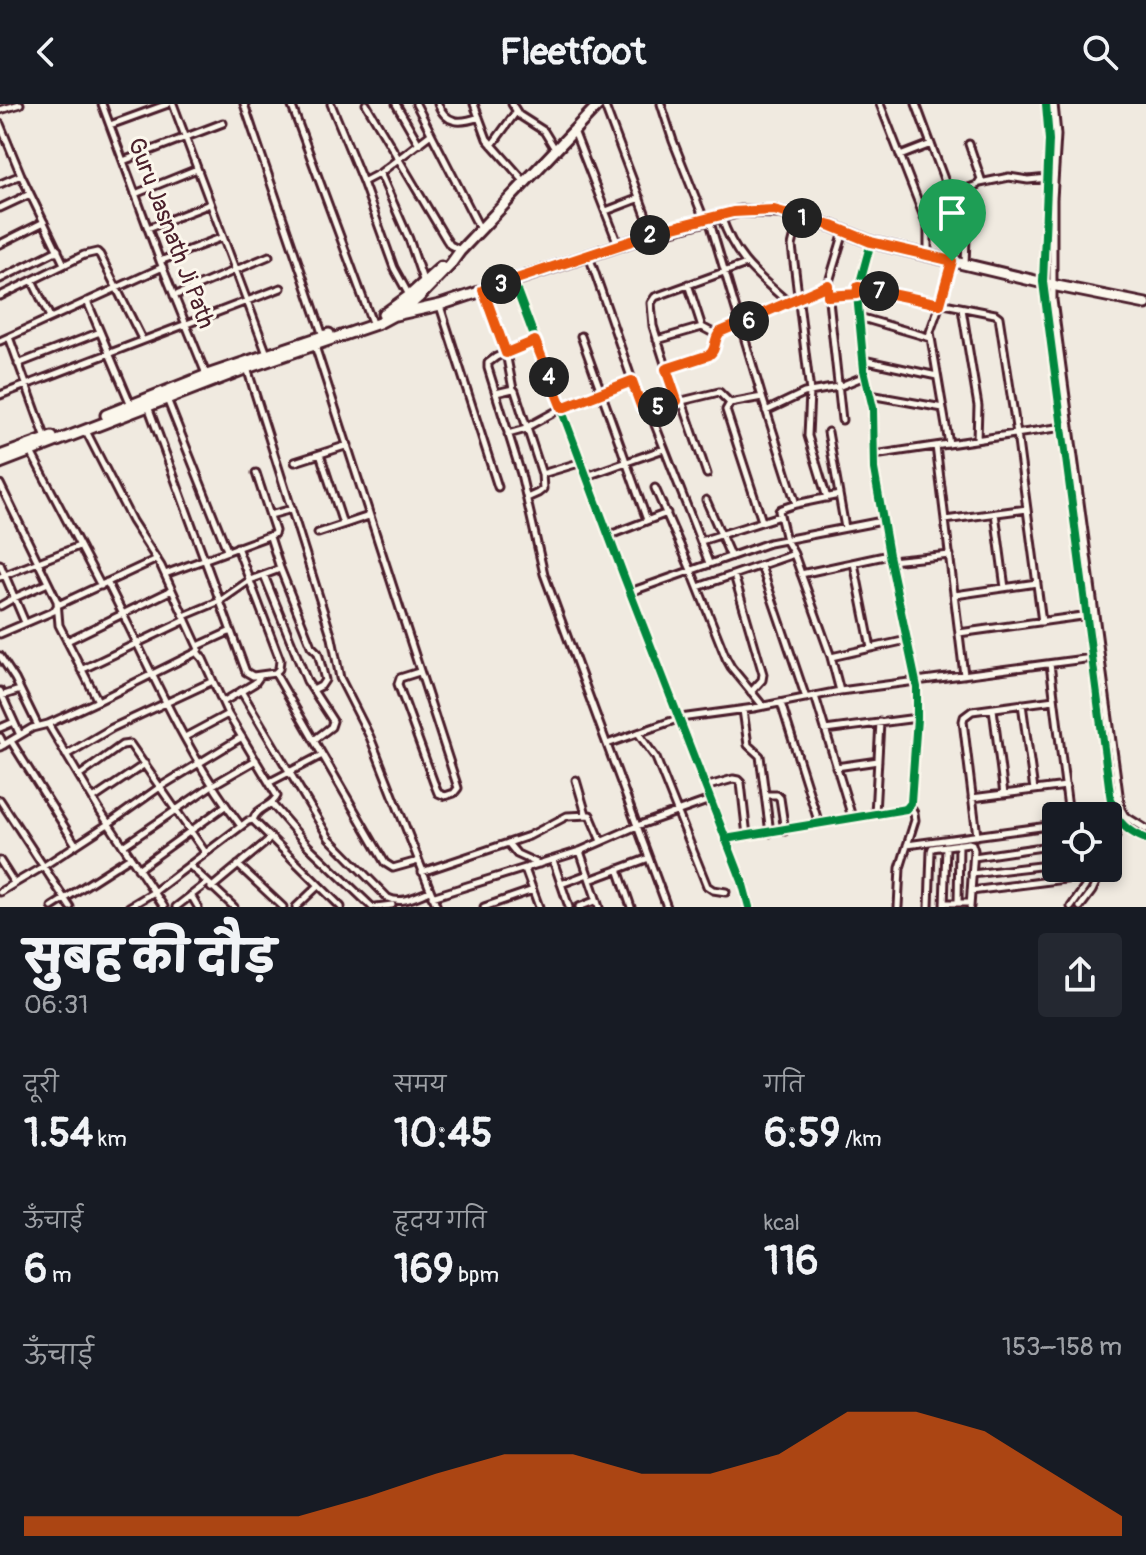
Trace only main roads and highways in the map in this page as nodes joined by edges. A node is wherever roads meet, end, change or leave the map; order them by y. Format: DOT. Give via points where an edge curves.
graph roads {
  1 [pos="601,104"];
  2 [pos="458,253"];
  3 [pos="1146,304"];
  4 [pos="383,314"];
  5 [pos="395,315"];
  6 [pos="0,456"];
  7 [pos="0,463"];
  1 -- 2 [label="main road"];
  2 -- 4 [label="main road"];
  2 -- 5 [label="main road" via="434,283"];
  3 -- 5 [label="main road" via="871,242 774,210 720,215"];
  4 -- 5 [label="main road"];
  4 -- 6 [label="main road"];
  5 -- 7 [label="main road"];
}
